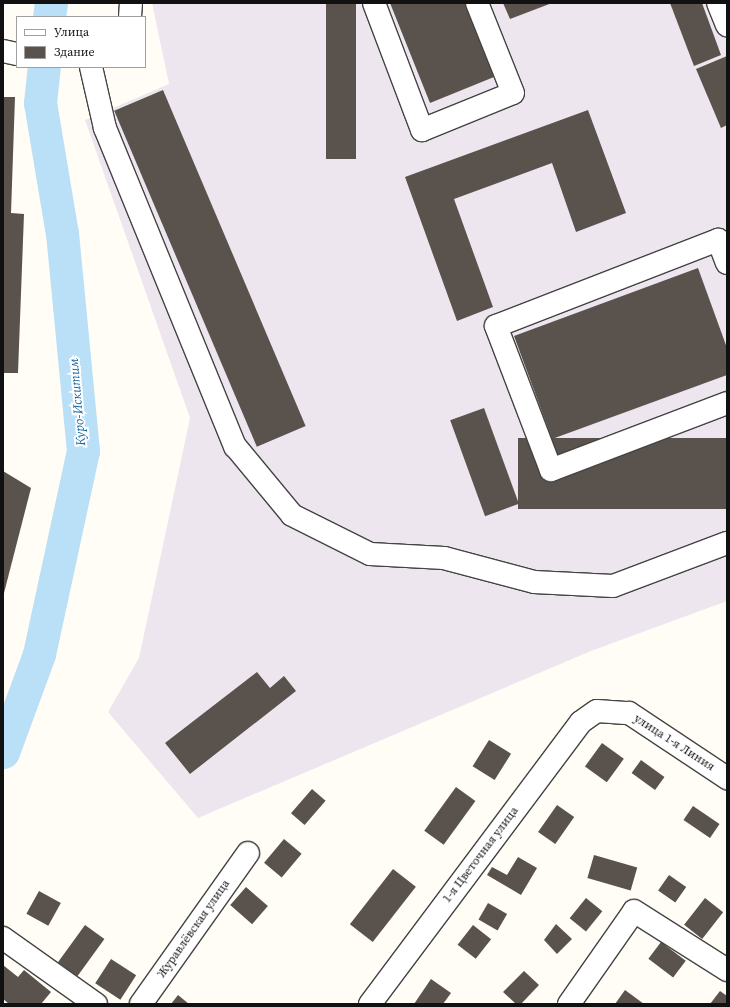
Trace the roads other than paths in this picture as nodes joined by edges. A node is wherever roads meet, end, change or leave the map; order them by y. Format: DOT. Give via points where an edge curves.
graph roads {
  1 [pos="131,3"];
  2 [pos="374,3"];
  3 [pos="477,3"];
  4 [pos="718,3"];
  5 [pos="130,16"];
  6 [pos="727,25"];
  7 [pos="91,68"];
  8 [pos="727,263"];
  9 [pos="727,403"];
  10 [pos="727,543"];
  11 [pos="597,711"];
  12 [pos="727,778"];
  13 [pos="248,854"];
  14 [pos="3,938"];
  15 [pos="727,970"];
  16 [pos="96,1004"];
  17 [pos="141,1004"];
  18 [pos="370,1004"];
  19 [pos="569,1004"];
  1 -- 5 [label="street"];
  2 -- 3 [label="street" via="422,130 513,93"];
  4 -- 6 [label="street"];
  7 -- 10 [label="street" via="105,128 235,446 292,516 370,554 444,558 534,582 613,586"];
  8 -- 9 [label="street" via="718,240 496,326 551,470"];
  11 -- 12 [label="street, улица 1-я Линия" via="629,713"];
  11 -- 18 [label="street, 1-я Цветочная улица" via="581,722"];
  13 -- 17 [label="street, Журавлёвская улица"];
  14 -- 16 [label="street"];
  15 -- 19 [label="street" via="634,911"];
}
